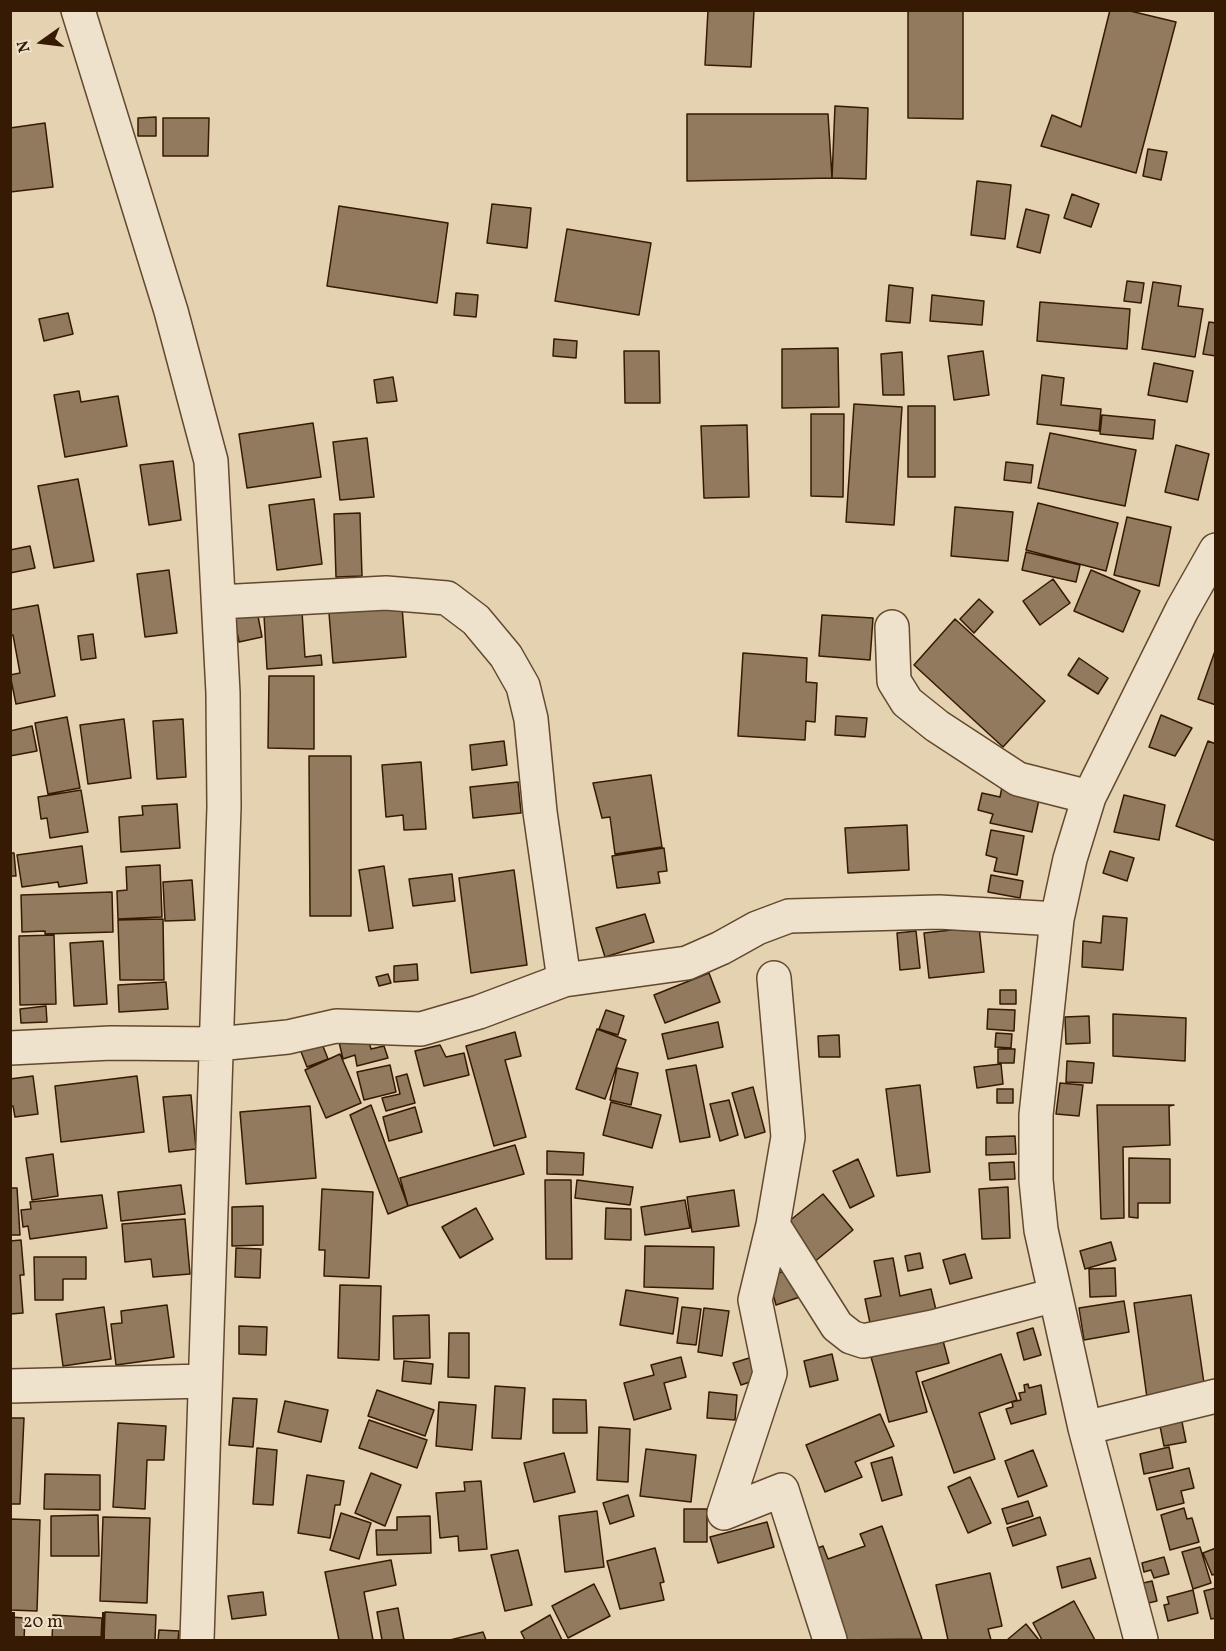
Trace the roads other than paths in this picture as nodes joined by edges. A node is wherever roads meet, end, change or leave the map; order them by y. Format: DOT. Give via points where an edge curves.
graph roads {
  1 [pos="78,10"];
  2 [pos="1215,550"];
  3 [pos="219,602"];
  4 [pos="892,627"];
  5 [pos="1089,797"];
  6 [pos="1057,919"];
  7 [pos="774,978"];
  8 [pos="564,980"];
  9 [pos="217,1044"];
  10 [pos="10,1048"];
  11 [pos="773,1225"];
  12 [pos="1054,1295"];
  13 [pos="204,1381"];
  14 [pos="10,1386"];
  15 [pos="1215,1396"];
  16 [pos="1084,1428"];
  17 [pos="197,1641"];
  18 [pos="830,1641"];
  19 [pos="1141,1641"];
  1 -- 3 [label="street" via="171,311 211,461"];
  2 -- 5 [label="street"];
  3 -- 8 [label="street" via="386,593 447,598 476,620 506,656 526,697 552,915"];
  3 -- 9 [label="street" via="224,807"];
  4 -- 5 [label="street" via="894,681 907,702 1018,779"];
  5 -- 6 [label="street"];
  6 -- 8 [label="street" via="939,912 789,916 687,963"];
  6 -- 12 [label="street" via="1036,1115 1041,1230"];
  7 -- 11 [label="street" via="788,1137"];
  8 -- 9 [label="street" via="421,1029 336,1026 288,1037"];
  9 -- 10 [label="street" via="111,1043"];
  9 -- 13 [label="street"];
  11 -- 12 [label="street" via="837,1326 863,1341"];
  11 -- 18 [label="street" via="755,1300 770,1372 724,1514 782,1490"];
  12 -- 16 [label="street"];
  13 -- 14 [label="street"];
  13 -- 17 [label="street"];
  15 -- 16 [label="street"];
  16 -- 19 [label="street"];
}
